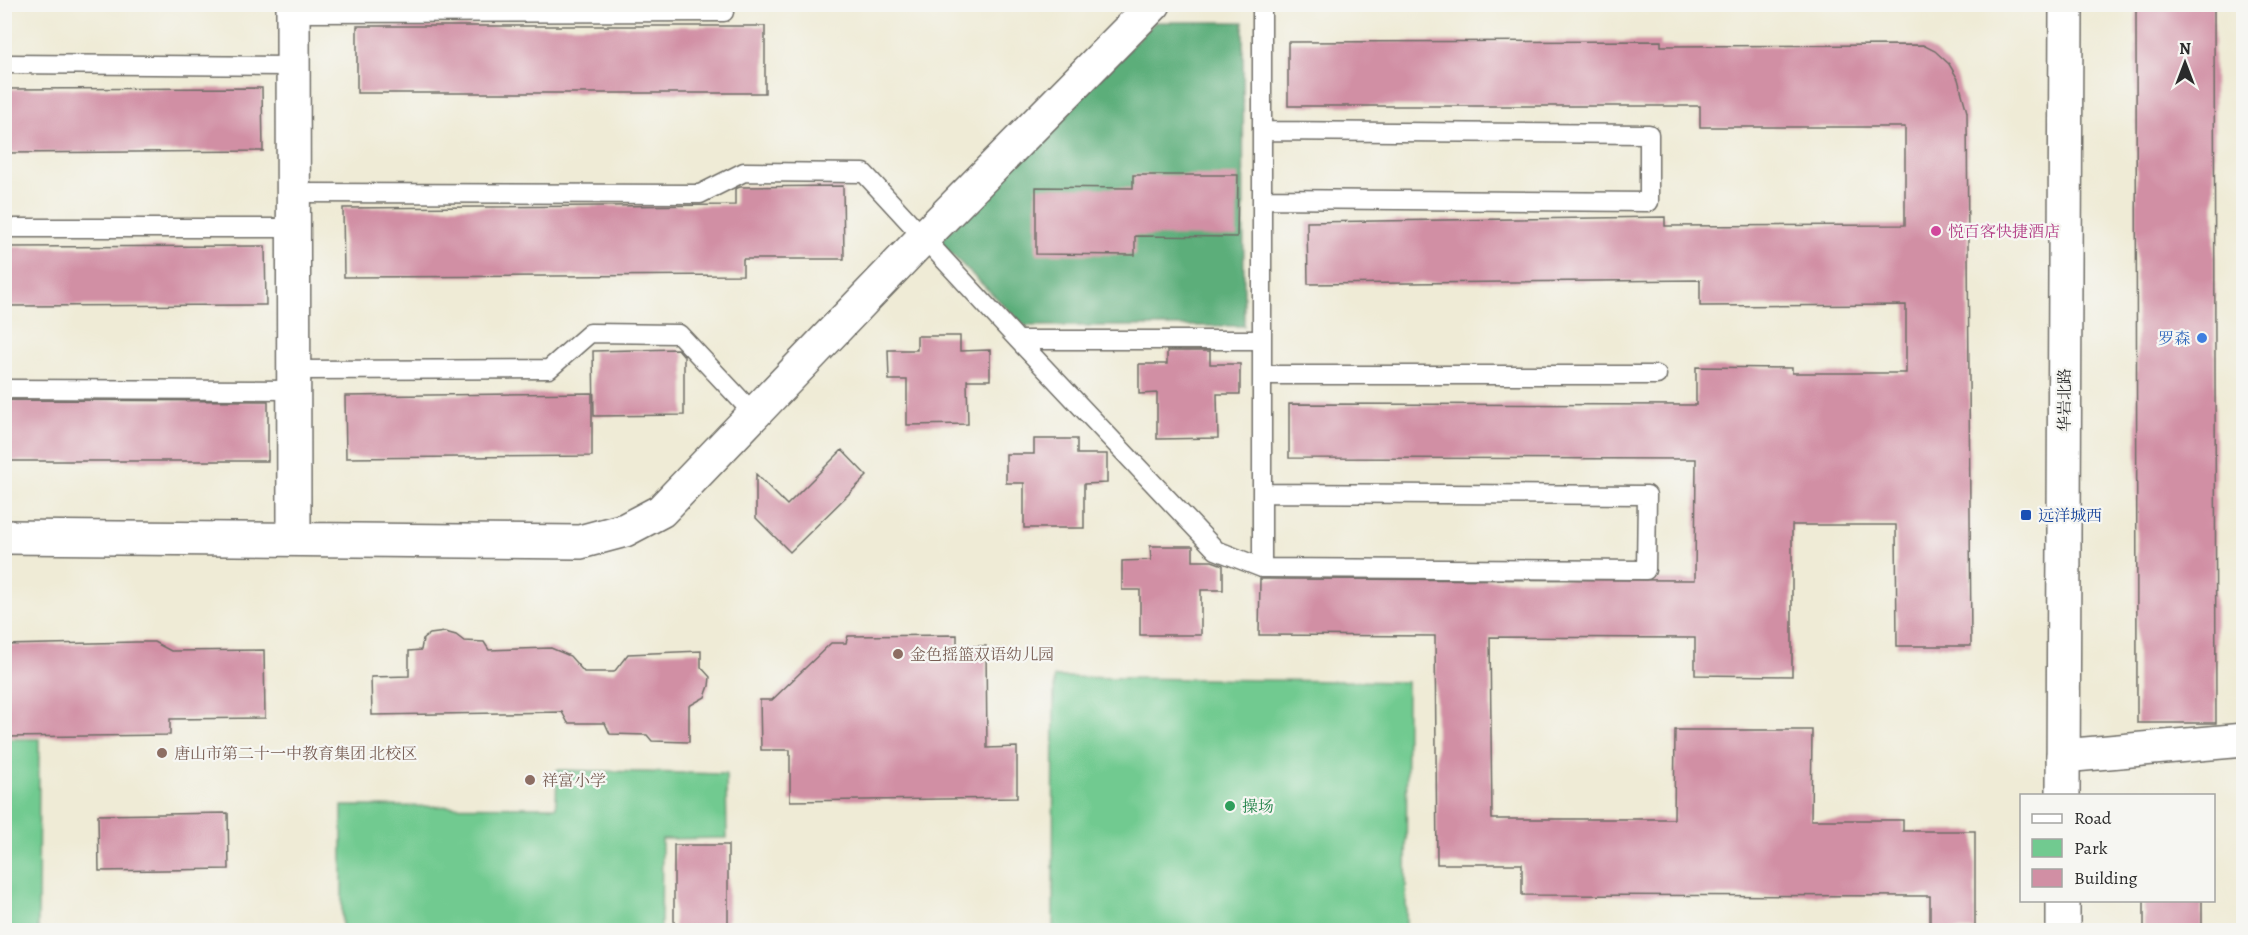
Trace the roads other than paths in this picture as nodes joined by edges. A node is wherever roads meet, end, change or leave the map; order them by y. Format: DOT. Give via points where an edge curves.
graph roads {
  1 [pos="724,4"];
  2 [pos="1154,4"];
  3 [pos="1262,4"];
  4 [pos="2066,4"];
  5 [pos="293,9"];
  6 [pos="4,64"];
  7 [pos="293,66"];
  8 [pos="1262,131"];
  9 [pos="293,193"];
  10 [pos="1262,199"];
  11 [pos="4,228"];
  12 [pos="293,228"];
  13 [pos="923,238"];
  14 [pos="1018,340"];
  15 [pos="1262,340"];
  16 [pos="1262,375"];
  17 [pos="1657,375"];
  18 [pos="294,380"];
  19 [pos="4,389"];
  20 [pos="753,413"];
  21 [pos="1262,493"];
  22 [pos="4,537"];
  23 [pos="294,538"];
  24 [pos="1262,568"];
  25 [pos="2244,740"];
  26 [pos="2063,756"];
  27 [pos="2063,794"];
  28 [pos="2063,902"];
  29 [pos="2063,930"];
  1 -- 5 [label="lane" via="724,12"];
  2 -- 13 [label="street"];
  3 -- 8 [label="lane"];
  4 -- 26 [label="street, 华岩北路"];
  5 -- 7 [label="street"];
  6 -- 7 [label="lane"];
  7 -- 9 [label="street"];
  8 -- 10 [label="lane"];
  8 -- 10 [label="lane" via="1649,134 1649,202"];
  9 -- 12 [label="street"];
  9 -- 13 [label="lane" via="700,194 744,172 864,173"];
  10 -- 15 [label="lane"];
  11 -- 12 [label="lane"];
  12 -- 18 [label="street"];
  13 -- 14 [label="lane"];
  13 -- 20 [label="street"];
  14 -- 15 [label="lane"];
  14 -- 24 [label="lane" via="1216,550"];
  15 -- 16 [label="lane"];
  16 -- 17 [label="lane"];
  16 -- 21 [label="lane"];
  18 -- 19 [label="lane"];
  18 -- 20 [label="lane" via="549,369 590,333 679,334"];
  18 -- 23 [label="street"];
  20 -- 23 [label="street" via="661,511 625,530 580,542"];
  21 -- 24 [label="lane"];
  21 -- 24 [label="lane" via="1647,495 1646,570"];
  22 -- 23 [label="street"];
  25 -- 26 [label="street"];
  26 -- 27 [label="street, 华岩北路"];
  28 -- 29 [label="street"];
}
